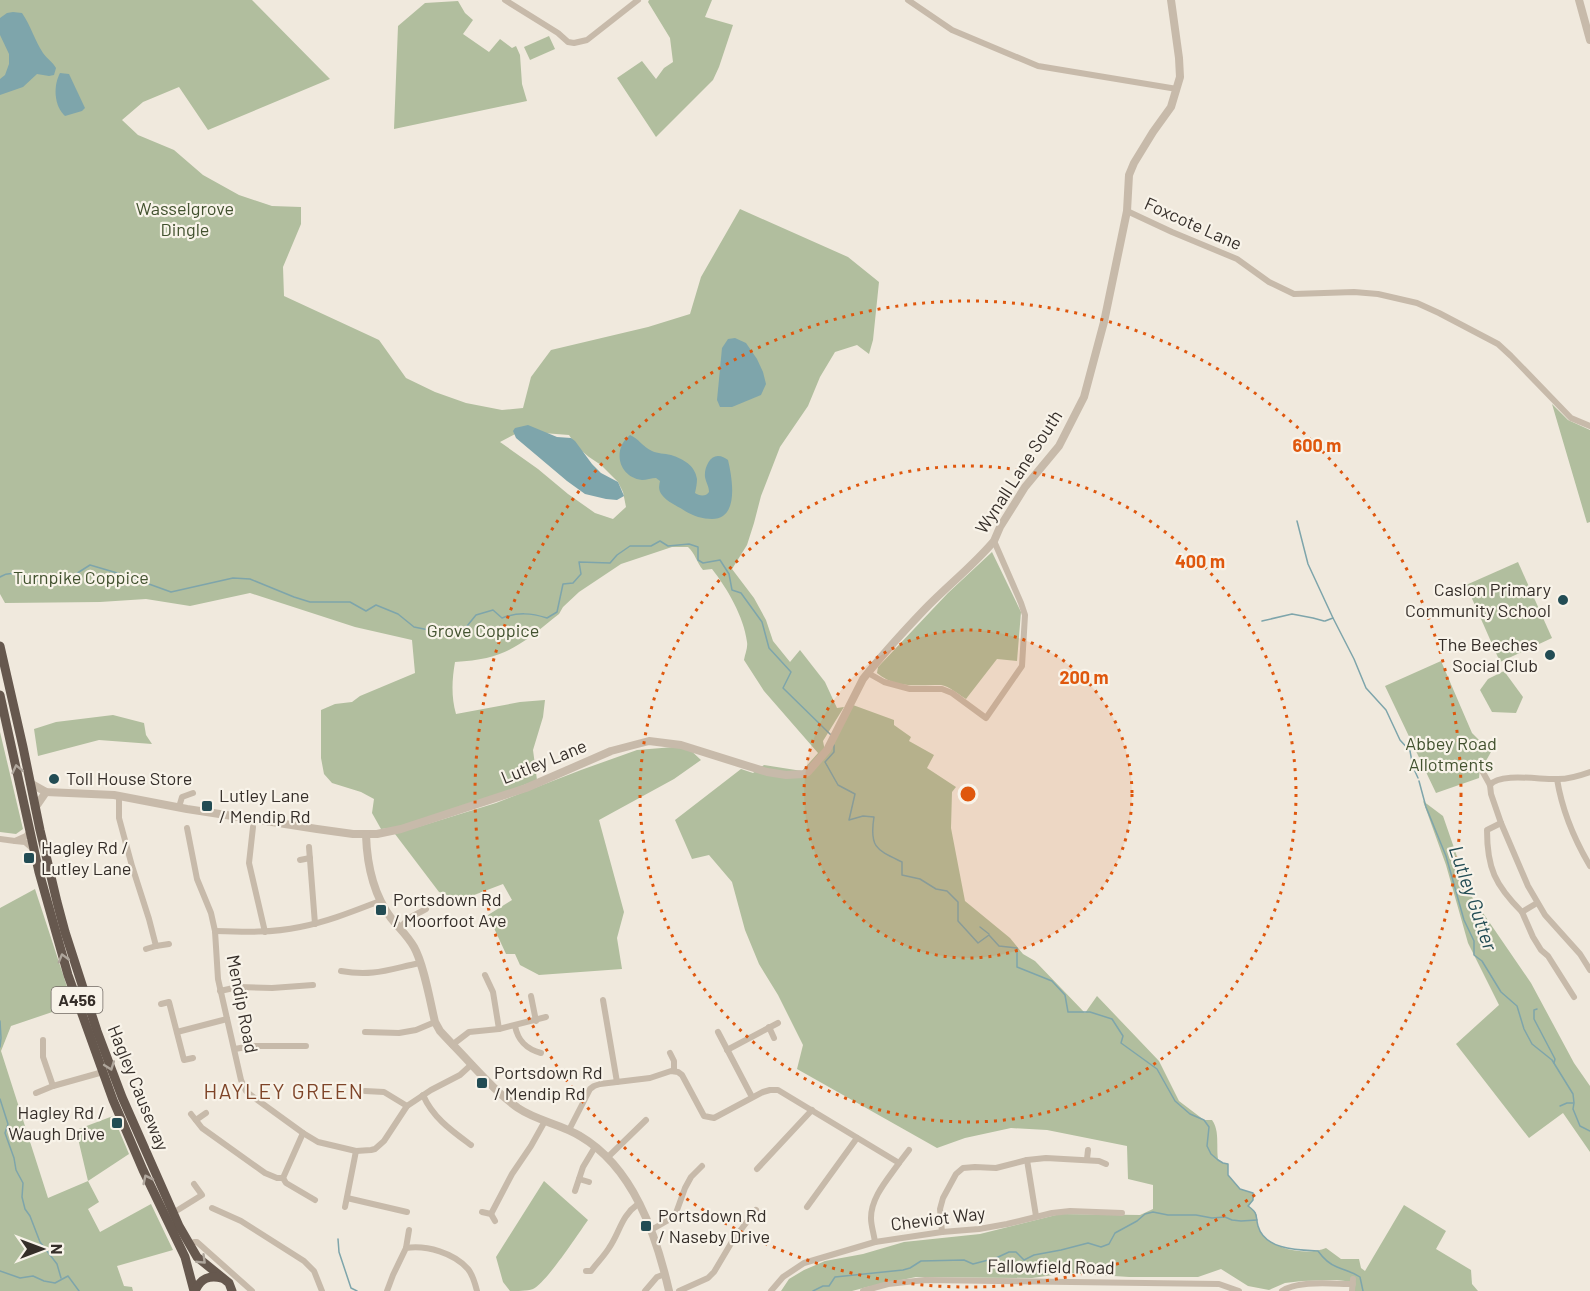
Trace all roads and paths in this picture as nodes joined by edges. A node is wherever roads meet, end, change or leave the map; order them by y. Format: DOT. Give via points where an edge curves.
graph roads {
  1 [pos="505,0"];
  2 [pos="638,0"];
  3 [pos="908,0"];
  4 [pos="1172,0"];
  5 [pos="1579,0"];
  6 [pos="1590,40"];
  7 [pos="1177,89"];
  8 [pos="1127,211"];
  9 [pos="1590,426"];
  10 [pos="994,541"];
  11 [pos="0,646"];
  12 [pos="868,673"];
  13 [pos="0,695"];
  14 [pos="1480,767"];
  15 [pos="1590,772"];
  16 [pos="1557,780"];
  17 [pos="30,783"];
  18 [pos="1490,785"];
  19 [pos="46,792"];
  20 [pos="192,793"];
  21 [pos="119,795"];
  22 [pos="179,807"];
  23 [pos="35,808"];
  24 [pos="1501,823"];
  25 [pos="253,827"];
  26 [pos="187,828"];
  27 [pos="30,831"];
  28 [pos="366,835"];
  29 [pos="0,839"];
  30 [pos="15,841"];
  31 [pos="309,847"];
  32 [pos="34,849"];
  33 [pos="310,858"];
  34 [pos="300,860"];
  35 [pos="1590,866"];
  36 [pos="380,901"];
  37 [pos="1537,903"];
  38 [pos="416,906"];
  39 [pos="426,909"];
  40 [pos="1522,912"];
  41 [pos="419,913"];
  42 [pos="315,924"];
  43 [pos="399,928"];
  44 [pos="215,931"];
  45 [pos="265,932"];
  46 [pos="169,944"];
  47 [pos="156,946"];
  48 [pos="146,949"];
  49 [pos="420,963"];
  50 [pos="1590,970"];
  51 [pos="341,971"];
  52 [pos="353,974"];
  53 [pos="305,975"];
  54 [pos="486,975"];
  55 [pos="352,983"];
  56 [pos="220,991"];
  57 [pos="531,996"];
  58 [pos="1574,997"];
  59 [pos="603,1000"];
  60 [pos="161,1004"];
  61 [pos="546,1017"];
  62 [pos="227,1019"];
  63 [pos="536,1021"];
  64 [pos="435,1022"];
  65 [pos="778,1023"];
  66 [pos="515,1026"];
  67 [pos="769,1028"];
  68 [pos="499,1029"];
  69 [pos="177,1032"];
  70 [pos="365,1032"];
  71 [pos="718,1032"];
  72 [pos="298,1036"];
  73 [pos="774,1038"];
  74 [pos="43,1040"];
  75 [pos="452,1045"];
  76 [pos="235,1049"];
  77 [pos="727,1050"];
  78 [pos="541,1053"];
  79 [pos="670,1053"];
  80 [pos="192,1058"];
  81 [pos="472,1064"];
  82 [pos="674,1071"];
  83 [pos="103,1072"];
  84 [pos="617,1082"];
  85 [pos="53,1086"];
  86 [pos="365,1092"];
  87 [pos="36,1093"];
  88 [pos="423,1095"];
  89 [pos="752,1097"];
  90 [pos="407,1106"];
  91 [pos="812,1110"];
  92 [pos="206,1113"];
  93 [pos="646,1120"];
  94 [pos="545,1121"];
  95 [pos="570,1130"];
  96 [pos="303,1133"];
  97 [pos="857,1138"];
  98 [pos="467,1144"];
  99 [pos="596,1147"];
  100 [pos="909,1150"];
  101 [pos="1088,1150"];
  102 [pos="356,1151"];
  103 [pos="608,1157"];
  104 [pos="1087,1159"];
  105 [pos="766,1160"];
  106 [pos="1027,1160"];
  107 [pos="899,1162"];
  108 [pos="1106,1164"];
  109 [pos="702,1166"];
  110 [pos="773,1167"];
  111 [pos="757,1169"];
  112 [pos="283,1178"];
  113 [pos="579,1179"];
  114 [pos="589,1182"];
  115 [pos="194,1184"];
  116 [pos="313,1187"];
  117 [pos="575,1191"];
  118 [pos="202,1195"];
  119 [pos="307,1195"];
  120 [pos="814,1197"];
  121 [pos="209,1198"];
  122 [pos="347,1198"];
  123 [pos="315,1200"];
  124 [pos="820,1202"];
  125 [pos="638,1204"];
  126 [pos="345,1207"];
  127 [pos="807,1207"];
  128 [pos="212,1208"];
  129 [pos="407,1212"];
  130 [pos="482,1212"];
  131 [pos="1122,1213"];
  132 [pos="173,1214"];
  133 [pos="491,1214"];
  134 [pos="1036,1216"];
  135 [pos="759,1219"];
  136 [pos="495,1221"];
  137 [pos="409,1230"];
  138 [pos="651,1230"];
  139 [pos="942,1232"];
  140 [pos="875,1242"];
  141 [pos="189,1245"];
  142 [pos="406,1248"];
  143 [pos="590,1271"];
  144 [pos="665,1274"];
  145 [pos="222,1278"];
  146 [pos="991,1281"];
  147 [pos="1353,1285"];
  148 [pos="195,1291"];
  149 [pos="232,1291"];
  150 [pos="252,1291"];
  151 [pos="322,1291"];
  152 [pos="387,1291"];
  153 [pos="477,1291"];
  154 [pos="645,1291"];
  155 [pos="669,1291"];
  156 [pos="679,1291"];
  157 [pos="771,1291"];
  158 [pos="863,1291"];
  159 [pos="992,1291"];
  160 [pos="1239,1291"];
  161 [pos="1282,1291"];
  1 -- 2 [label="street" via="574,43 587,40"];
  3 -- 7 [label="street" via="952,30 1038,66"];
  4 -- 7 [label="street" via="1180,69"];
  5 -- 6 [label="street"];
  7 -- 8 [label="street, Wynall Lane South" via="1171,107 1134,163 1129,176"];
  8 -- 9 [label="street, Foxcote Lane" via="1237,259 1294,294 1378,294 1417,303 1439,313 1498,344 1571,418"];
  8 -- 10 [label="street, Wynall Lane South" via="1084,397 1059,446 1025,487"];
  10 -- 12 [label="street, Wynall Lane South"];
  10 -- 12 [label="street" via="1025,615 1022,666 986,718 942,689 910,688 884,682"];
  11 -- 17 [label="highway, Hagley Causeway / A456"];
  12 -- 28 [label="street, Lutley Lane" via="827,750 804,774 767,771 681,745 649,741 611,751 526,788 401,829"];
  27 -- 13 [label="highway, Hagley Causeway / A456, one-way"];
  14 -- 18 [label="street"];
  15 -- 16 [label="street"];
  16 -- 18 [label="street" via="1500,779"];
  16 -- 35 [label="street" via="1572,831"];
  17 -- 19 [label="street, Lutley Lane"];
  17 -- 23 [label="highway, Hagley Causeway / A456"];
  18 -- 24 [label="street"];
  19 -- 21 [label="street, Lutley Lane"];
  19 -- 23 [label="street"];
  20 -- 22 [label="street" via="182,797"];
  21 -- 22 [label="street, Lutley Lane"];
  21 -- 47 [label="street" via="119,818"];
  22 -- 28 [label="street, Lutley Lane"];
  23 -- 132 [label="highway, Hagley Causeway / A456, one-way" via="65,932 94,1021"];
  24 -- 37 [label="street"];
  24 -- 40 [label="street" via="1487,830 1492,872"];
  25 -- 45 [label="street" via="249,863"];
  26 -- 44 [label="street, Mendip Road" via="197,879"];
  27 -- 30 [label="street"];
  27 -- 32 [label="highway, Hagley Causeway / A456"];
  28 -- 36 [label="street" via="371,876"];
  29 -- 30 [label="street"];
  30 -- 32 [label="street"];
  31 -- 33 [label="street"];
  83 -- 32 [label="highway, Hagley Causeway / A456, one-way" via="68,975"];
  33 -- 34 [label="street"];
  33 -- 42 [label="street"];
  36 -- 42 [label="street"];
  36 -- 43 [label="street"];
  37 -- 40 [label="street"];
  37 -- 50 [label="street"];
  38 -- 41 [label="street"];
  39 -- 41 [label="street"];
  40 -- 58 [label="street" via="1533,937"];
  41 -- 43 [label="street"];
  42 -- 45 [label="street"];
  43 -- 49 [label="street" via="414,947"];
  44 -- 45 [label="street"];
  44 -- 56 [label="street, Mendip Road"];
  46 -- 47 [label="street"];
  47 -- 48 [label="street"];
  49 -- 52 [label="street" via="378,973"];
  49 -- 64 [label="street"];
  51 -- 52 [label="street"];
  52 -- 55 [label="street"];
  53 -- 56 [label="street" via="309,985"];
  54 -- 68 [label="street"];
  56 -- 62 [label="street, Mendip Road"];
  57 -- 63 [label="street"];
  59 -- 84 [label="street"];
  60 -- 69 [label="street" via="169,1002"];
  61 -- 63 [label="street"];
  62 -- 69 [label="street"];
  62 -- 76 [label="street, Mendip Road"];
  63 -- 66 [label="street"];
  64 -- 70 [label="street" via="399,1034"];
  64 -- 75 [label="street"];
  65 -- 67 [label="street"];
  66 -- 68 [label="street"];
  66 -- 78 [label="street" via="520,1041"];
  67 -- 73 [label="street"];
  67 -- 77 [label="street"];
  68 -- 75 [label="street" via="469,1032"];
  69 -- 80 [label="street" via="184,1060"];
  71 -- 77 [label="street"];
  72 -- 76 [label="street" via="302,1046"];
  74 -- 85 [label="street" via="43,1057"];
  75 -- 81 [label="street"];
  76 -- 96 [label="street, Mendip Road" via="246,1090"];
  77 -- 89 [label="street"];
  79 -- 82 [label="street"];
  81 -- 88 [label="street"];
  81 -- 94 [label="street" via="505,1098"];
  82 -- 84 [label="street"];
  82 -- 89 [label="street" via="682,1075 707,1117 714,1118"];
  83 -- 85 [label="street"];
  148 -- 83 [label="highway, Hagley Causeway / A456, one-way" via="185,1257 142,1170"];
  84 -- 95 [label="street" via="590,1089"];
  85 -- 87 [label="street"];
  86 -- 90 [label="street" via="384,1092"];
  88 -- 90 [label="street"];
  88 -- 98 [label="street" via="444,1125"];
  89 -- 91 [label="street" via="778,1090"];
  90 -- 102 [label="street" via="380,1145"];
  91 -- 97 [label="street"];
  91 -- 105 [label="street"];
  92 -- 112 [label="street" via="193,1117 202,1128 265,1173"];
  93 -- 103 [label="street"];
  94 -- 95 [label="street"];
  94 -- 133 [label="street"];
  95 -- 99 [label="street"];
  96 -- 102 [label="street, Mendip Road" via="322,1144"];
  96 -- 112 [label="street"];
  97 -- 107 [label="street"];
  97 -- 120 [label="street"];
  99 -- 103 [label="street"];
  99 -- 113 [label="street"];
  100 -- 107 [label="street"];
  101 -- 104 [label="street"];
  102 -- 122 [label="street"];
  103 -- 125 [label="street"];
  104 -- 106 [label="street"];
  104 -- 108 [label="street"];
  105 -- 110 [label="street"];
  105 -- 111 [label="street"];
  106 -- 134 [label="street"];
  106 -- 139 [label="street" via="1001,1167 960,1170 943,1198"];
  107 -- 140 [label="street" via="872,1208"];
  109 -- 138 [label="street" via="691,1172 676,1213"];
  112 -- 119 [label="street"];
  113 -- 114 [label="street"];
  113 -- 117 [label="street"];
  115 -- 118 [label="street"];
  116 -- 119 [label="street"];
  118 -- 121 [label="street"];
  118 -- 132 [label="street"];
  119 -- 123 [label="street"];
  120 -- 124 [label="street"];
  120 -- 127 [label="street"];
  122 -- 126 [label="street"];
  122 -- 129 [label="street"];
  125 -- 138 [label="street"];
  125 -- 143 [label="street" via="626,1214 609,1248"];
  128 -- 151 [label="street" via="241,1221 304,1261 314,1271"];
  130 -- 133 [label="street"];
  131 -- 134 [label="street, Cheviot Way" via="1070,1211"];
  132 -- 141 [label="highway, Hagley Causeway / A456"];
  133 -- 136 [label="street"];
  134 -- 139 [label="street, Cheviot Way" via="979,1229"];
  135 -- 156 [label="street" via="754,1212 708,1278"];
  137 -- 142 [label="street"];
  138 -- 144 [label="street"];
  139 -- 140 [label="street, Cheviot Way"];
  140 -- 157 [label="street, Cheviot Way" via="804,1263"];
  141 -- 145 [label="highway, Hagley Causeway / A456, one-way"];
  141 -- 150 [label="street" via="197,1242"];
  142 -- 152 [label="street"];
  142 -- 153 [label="street" via="432,1250 451,1257 468,1269"];
  144 -- 154 [label="street"];
  144 -- 155 [label="street"];
  145 -- 148 [label="highway, A456" via="208,1277"];
  145 -- 149 [label="highway, A456"];
  146 -- 158 [label="street, Fallowfield Road" via="925,1280"];
  146 -- 159 [label="street"];
  146 -- 160 [label="street, Fallowfield Road" via="1219,1284"];
  147 -- 161 [label="street" via="1300,1285"];
}
